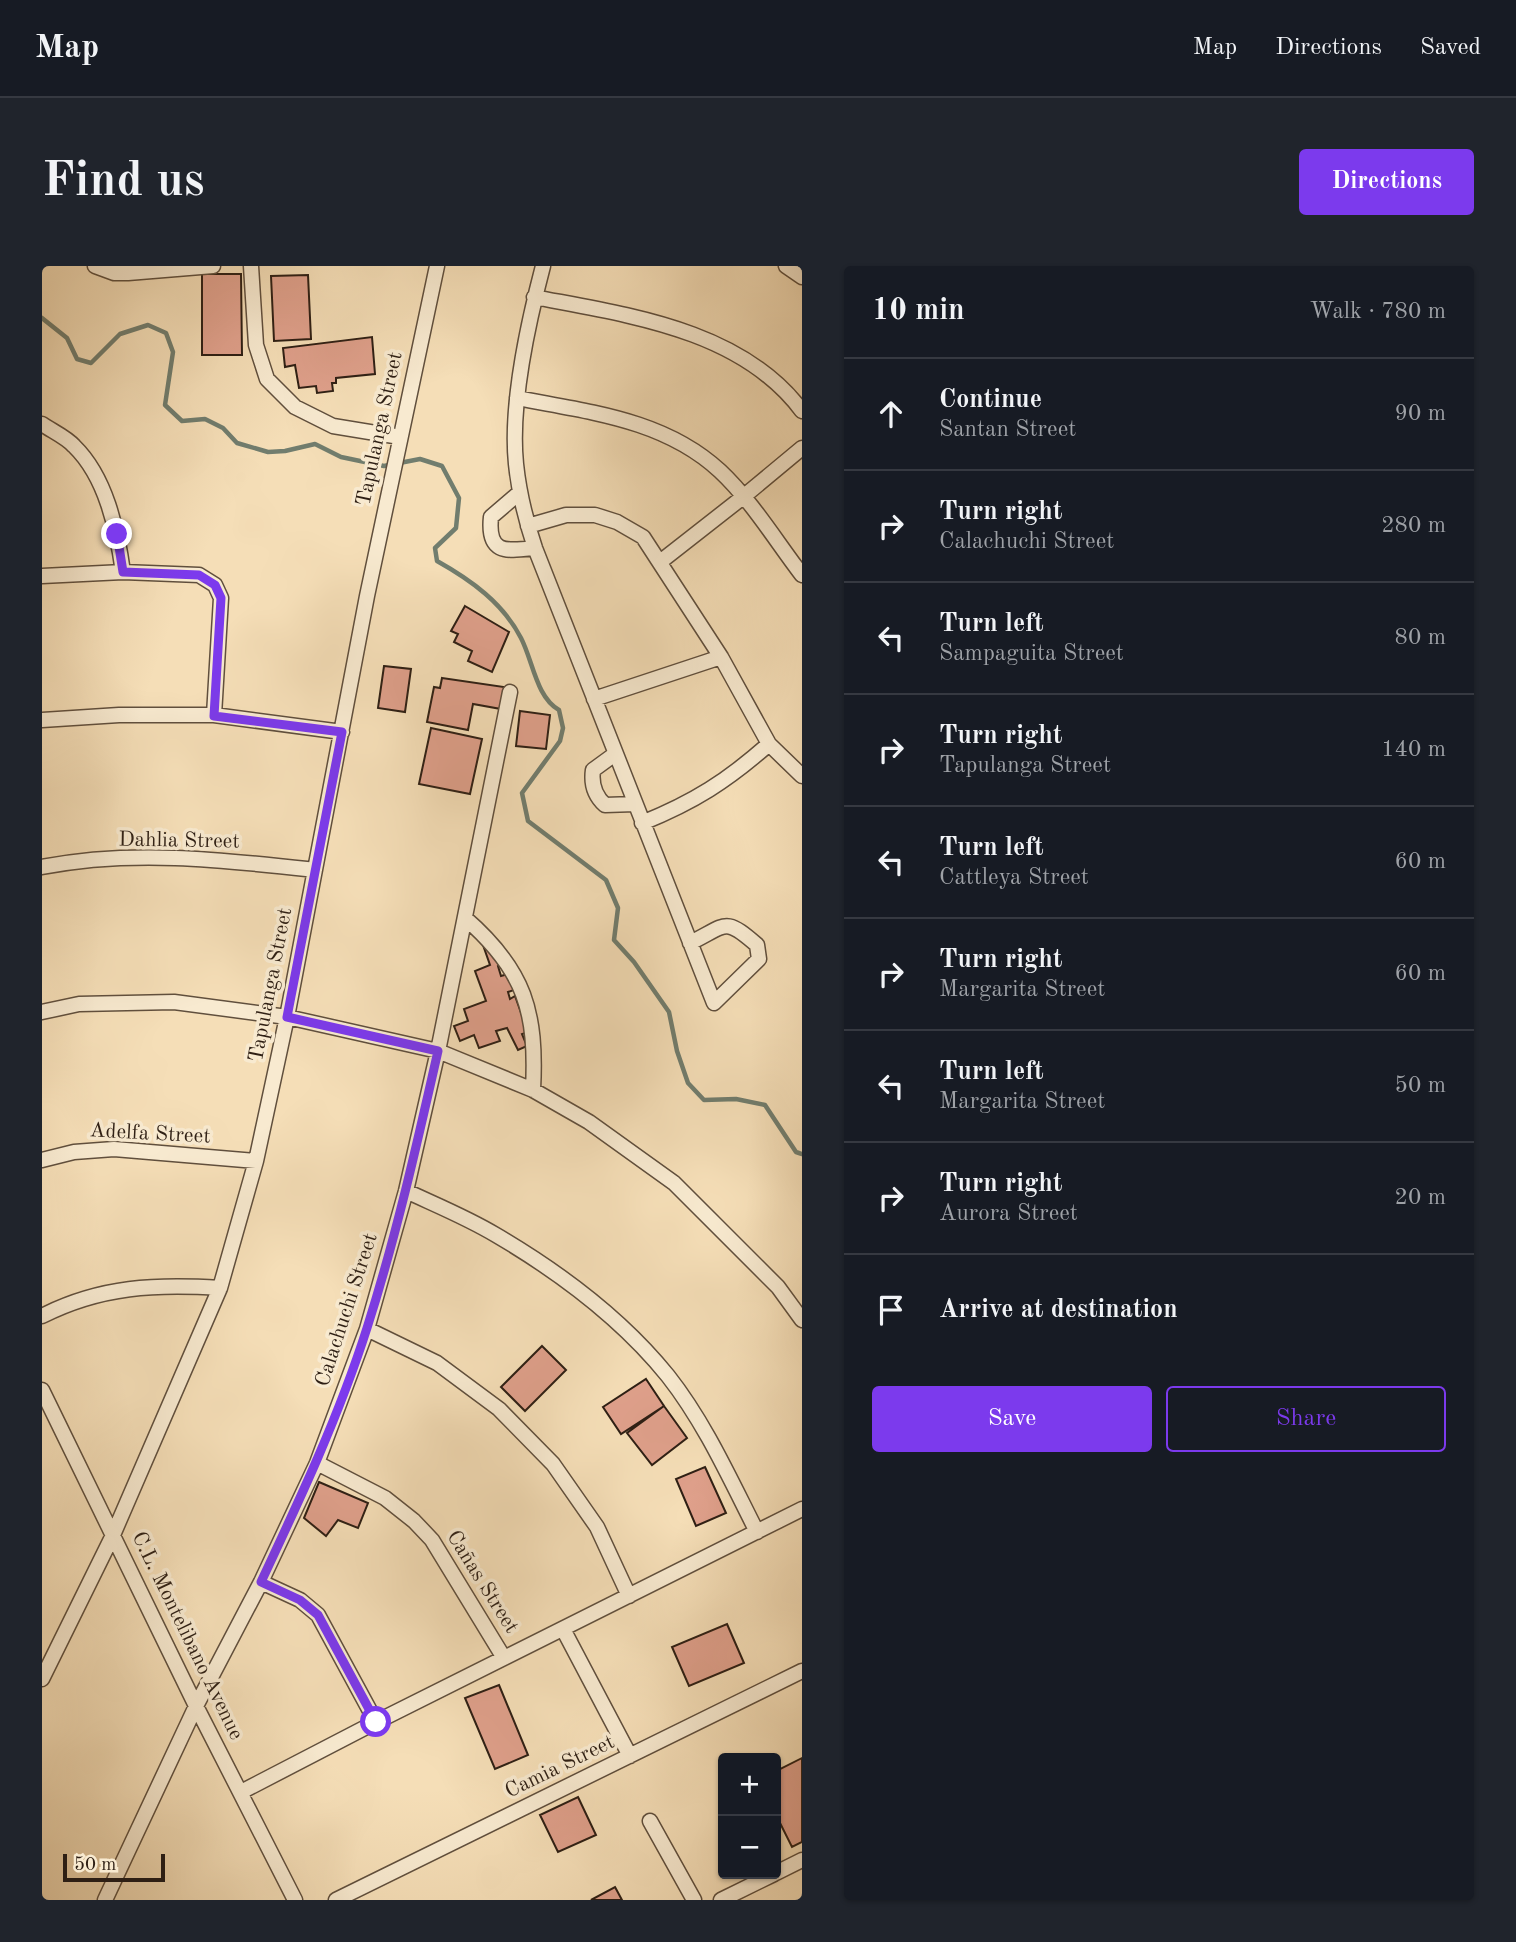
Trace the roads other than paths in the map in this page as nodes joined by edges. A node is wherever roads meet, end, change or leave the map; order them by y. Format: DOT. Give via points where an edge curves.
graph roads {
  1 [pos="95,266"];
  2 [pos="213,266"];
  3 [pos="251,266"];
  4 [pos="436,266"];
  5 [pos="543,266"];
  6 [pos="786,266"];
  7 [pos="802,277"];
  8 [pos="534,297"];
  9 [pos="517,398"];
  10 [pos="802,411"];
  11 [pos="42,424"];
  12 [pos="400,436"];
  13 [pos="802,448"];
  14 [pos="519,493"];
  15 [pos="743,498"];
  16 [pos="528,526"];
  17 [pos="535,548"];
  18 [pos="660,562"];
  19 [pos="123,572"];
  20 [pos="802,575"];
  21 [pos="42,576"];
  22 [pos="721,657"];
  23 [pos="510,692"];
  24 [pos="594,699"];
  25 [pos="214,716"];
  26 [pos="42,720"];
  27 [pos="342,732"];
  28 [pos="769,744"];
  29 [pos="615,754"];
  30 [pos="802,776"];
  31 [pos="635,804"];
  32 [pos="642,823"];
  33 [pos="42,867"];
  34 [pos="315,870"];
  35 [pos="466,918"];
  36 [pos="690,943"];
  37 [pos="42,1012"];
  38 [pos="287,1017"];
  39 [pos="438,1051"];
  40 [pos="533,1090"];
  41 [pos="42,1160"];
  42 [pos="256,1161"];
  43 [pos="406,1191"];
  44 [pos="220,1288"];
  45 [pos="42,1316"];
  46 [pos="802,1320"];
  47 [pos="367,1328"];
  48 [pos="42,1390"];
  49 [pos="317,1463"];
  50 [pos="802,1509"];
  51 [pos="757,1532"];
  52 [pos="113,1535"];
  53 [pos="261,1582"];
  54 [pos="629,1596"];
  55 [pos="563,1629"];
  56 [pos="48,1652"];
  57 [pos="504,1658"];
  58 [pos="802,1671"];
  59 [pos="42,1679"];
  60 [pos="196,1706"];
  61 [pos="376,1722"];
  62 [pos="629,1756"];
  63 [pos="241,1792"];
  64 [pos="650,1821"];
  65 [pos="802,1860"];
  66 [pos="781,1870"];
  67 [pos="763,1879"];
  68 [pos="105,1900"];
  69 [pos="295,1900"];
  70 [pos="336,1900"];
  71 [pos="694,1900"];
  72 [pos="721,1900"];
  1 -- 2 [label="street" via="114,273"];
  3 -- 12 [label="street" via="256,345 267,379 295,407 333,426"];
  4 -- 12 [label="street, Tapulanga Street"];
  5 -- 8 [label="street"];
  6 -- 7 [label="street"];
  8 -- 9 [label="street"];
  8 -- 10 [label="street" via="690,333 750,364"];
  9 -- 14 [label="street" via="514,438"];
  9 -- 15 [label="street" via="653,428 702,456"];
  11 -- 19 [label="street" via="74,445 101,484"];
  12 -- 27 [label="street, Tapulanga Street"];
  13 -- 15 [label="street"];
  14 -- 16 [label="street"];
  14 -- 17 [label="street" via="491,517 489,530 495,544 507,551"];
  15 -- 18 [label="street"];
  15 -- 20 [label="street"];
  16 -- 17 [label="street"];
  16 -- 18 [label="street" via="566,515 595,515 643,537"];
  17 -- 24 [label="street"];
  18 -- 22 [label="street"];
  19 -- 21 [label="street"];
  19 -- 25 [label="street" via="199,575 215,585 221,598"];
  22 -- 24 [label="street"];
  22 -- 28 [label="street"];
  23 -- 35 [label="street, Calachuchi Street"];
  24 -- 29 [label="street"];
  25 -- 26 [label="street"];
  25 -- 27 [label="street"];
  27 -- 34 [label="street, Tapulanga Street"];
  28 -- 30 [label="street"];
  28 -- 32 [label="street" via="706,793"];
  29 -- 31 [label="street"];
  29 -- 31 [label="street" via="593,770 599,800 615,807"];
  31 -- 32 [label="street"];
  32 -- 36 [label="street"];
  33 -- 34 [label="street, Dahlia Street" via="135,858"];
  34 -- 38 [label="street, Tapulanga Street"];
  35 -- 39 [label="street, Calachuchi Street"];
  35 -- 40 [label="street" via="496,948 524,993 533,1024"];
  36 -- 36 [label="street" via="714,1003 759,959 757,944 737,927 728,925"];
  37 -- 38 [label="street" via="79,1004 174,1002"];
  38 -- 39 [label="street"];
  38 -- 42 [label="street, Tapulanga Street"];
  39 -- 40 [label="street"];
  39 -- 43 [label="street, Calachuchi Street"];
  40 -- 46 [label="street" via="589,1122 674,1183 770,1278"];
  41 -- 42 [label="street, Adelfa Street" via="114,1149"];
  42 -- 44 [label="street, Tapulanga Street"];
  43 -- 47 [label="street, Calachuchi Street"];
  43 -- 51 [label="street" via="495,1234 559,1274 629,1333 668,1376 712,1442"];
  44 -- 45 [label="street" via="168,1284 114,1290"];
  44 -- 52 [label="street, Tapulanga Street"];
  47 -- 49 [label="street, Calachuchi Street"];
  47 -- 54 [label="street" via="438,1363 499,1409 553,1464 597,1527"];
  48 -- 52 [label="street, C.L. Montelibano Avenue"];
  49 -- 53 [label="street, Calachuchi Street"];
  49 -- 57 [label="street, Cañas Street" via="385,1498 414,1521 432,1540"];
  50 -- 51 [label="street"];
  51 -- 54 [label="street"];
  52 -- 56 [label="street, Tapulanga Street"];
  52 -- 60 [label="street, C.L. Montelibano Avenue"];
  53 -- 60 [label="street, Calachuchi Street"];
  53 -- 61 [label="street" via="300,1600 318,1615"];
  54 -- 55 [label="street"];
  55 -- 57 [label="street"];
  55 -- 62 [label="street"];
  56 -- 59 [label="street, Tapulanga Street"];
  57 -- 61 [label="street"];
  58 -- 62 [label="street, Camia Street"];
  60 -- 63 [label="street, C.L. Montelibano Avenue"];
  60 -- 68 [label="street, Calachuchi Street"];
  61 -- 63 [label="street"];
  62 -- 70 [label="street, Camia Street"];
  63 -- 69 [label="street, C.L. Montelibano Avenue"];
  64 -- 71 [label="street"];
  65 -- 66 [label="street"];
  67 -- 72 [label="street"];
}
